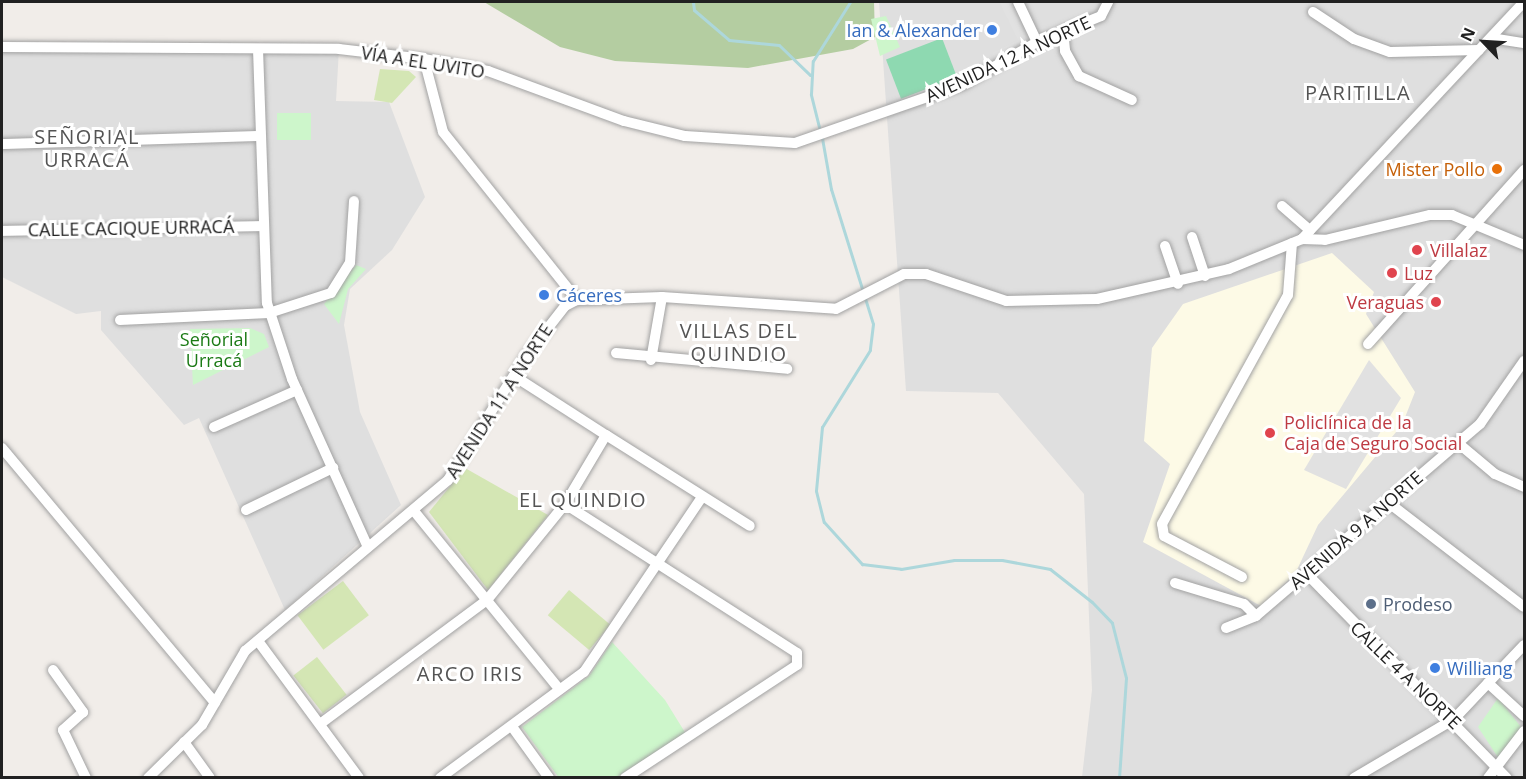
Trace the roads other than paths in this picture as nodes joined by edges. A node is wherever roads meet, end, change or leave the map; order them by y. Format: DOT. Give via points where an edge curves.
graph roads {
  1 [pos="1020,2"];
  2 [pos="1108,2"];
  3 [pos="1524,2"];
  4 [pos="1313,12"];
  5 [pos="1063,31"];
  6 [pos="1491,38"];
  7 [pos="1037,42"];
  8 [pos="1524,43"];
  9 [pos="2,47"];
  10 [pos="258,49"];
  11 [pos="1479,50"];
  12 [pos="424,59"];
  13 [pos="1132,100"];
  14 [pos="832,134"];
  15 [pos="260,136"];
  16 [pos="2,144"];
  17 [pos="1524,170"];
  18 [pos="354,201"];
  19 [pos="1282,206"];
  20 [pos="1476,222"];
  21 [pos="261,226"];
  22 [pos="1310,230"];
  23 [pos="2,231"];
  24 [pos="1192,237"];
  25 [pos="1297,241"];
  26 [pos="1524,245"];
  27 [pos="1165,246"];
  28 [pos="1206,276"];
  29 [pos="1178,284"];
  30 [pos="662,297"];
  31 [pos="577,300"];
  32 [pos="269,313"];
  33 [pos="120,320"];
  34 [pos="1368,344"];
  35 [pos="616,352"];
  36 [pos="651,360"];
  37 [pos="1524,361"];
  38 [pos="787,369"];
  39 [pos="514,376"];
  40 [pos="297,390"];
  41 [pos="214,427"];
  42 [pos="606,435"];
  43 [pos="1458,443"];
  44 [pos="2,448"];
  45 [pos="333,468"];
  46 [pos="1524,487"];
  47 [pos="702,497"];
  48 [pos="1389,503"];
  49 [pos="565,504"];
  50 [pos="246,510"];
  51 [pos="414,511"];
  52 [pos="750,526"];
  53 [pos="368,547"];
  54 [pos="660,565"];
  55 [pos="1306,573"];
  56 [pos="1242,577"];
  57 [pos="1175,584"];
  58 [pos="487,600"];
  59 [pos="1524,608"];
  60 [pos="1256,616"];
  61 [pos="1226,628"];
  62 [pos="258,641"];
  63 [pos="1524,645"];
  64 [pos="53,670"];
  65 [pos="1488,683"];
  66 [pos="559,688"];
  67 [pos="215,703"];
  68 [pos="1524,716"];
  69 [pos="1454,719"];
  70 [pos="320,724"];
  71 [pos="513,728"];
  72 [pos="1524,731"];
  73 [pos="184,742"];
  74 [pos="1503,774"];
  75 [pos="86,777"];
  76 [pos="148,777"];
  77 [pos="210,777"];
  78 [pos="359,777"];
  79 [pos="440,777"];
  80 [pos="549,777"];
  81 [pos="625,777"];
  82 [pos="1354,777"];
  83 [pos="1488,777"];
  1 -- 7 [label="street"];
  2 -- 5 [label="street, AVENIDA 12 A NORTE" via="1101,16"];
  3 -- 6 [label="street"];
  4 -- 11 [label="street" via="1354,39 1390,52"];
  5 -- 7 [label="street, AVENIDA 12 A NORTE"];
  5 -- 13 [label="street" via="1065,51 1079,76"];
  6 -- 8 [label="street"];
  6 -- 11 [label="street"];
  7 -- 14 [label="street, AVENIDA 12 A NORTE" via="962,85"];
  9 -- 10 [label="street, VÍA A EL UVITO"];
  10 -- 12 [label="street, VÍA A EL UVITO" via="339,49"];
  10 -- 15 [label="street"];
  11 -- 22 [label="street"];
  12 -- 14 [label="street, VÍA A EL UVITO" via="488,71 624,121 685,136 795,143"];
  12 -- 31 [label="street" via="443,132"];
  15 -- 16 [label="street"];
  15 -- 21 [label="street"];
  17 -- 20 [label="street"];
  18 -- 32 [label="street" via="355,233 341,279 331,293"];
  19 -- 22 [label="street"];
  20 -- 25 [label="street" via="1430,215 1325,240"];
  20 -- 26 [label="street"];
  20 -- 34 [label="street"];
  21 -- 23 [label="street, CALLE CACIQUE URRACÁ"];
  21 -- 32 [label="street"];
  22 -- 25 [label="street"];
  24 -- 28 [label="street"];
  25 -- 28 [label="street"];
  25 -- 56 [label="street" via="1288,295 1162,524 1164,536"];
  27 -- 29 [label="street"];
  28 -- 29 [label="street"];
  29 -- 30 [label="street" via="1097,299 1006,301 926,274 885,280 836,309"];
  30 -- 31 [label="street"];
  30 -- 36 [label="street"];
  31 -- 39 [label="street, AVENIDA 11 A NORTE" via="550,322"];
  32 -- 33 [label="street"];
  32 -- 40 [label="street"];
  35 -- 36 [label="street"];
  36 -- 38 [label="street"];
  37 -- 43 [label="street, AVENIDA 9 A NORTE" via="1480,424"];
  39 -- 42 [label="street"];
  39 -- 51 [label="street, AVENIDA 11 A NORTE" via="448,480"];
  40 -- 41 [label="street"];
  40 -- 45 [label="street"];
  42 -- 47 [label="street"];
  42 -- 49 [label="street"];
  43 -- 46 [label="street" via="1495,474"];
  43 -- 48 [label="street, AVENIDA 9 A NORTE"];
  44 -- 67 [label="street"];
  45 -- 50 [label="street"];
  45 -- 53 [label="street"];
  47 -- 52 [label="street"];
  47 -- 54 [label="street"];
  48 -- 55 [label="street, AVENIDA 9 A NORTE"];
  48 -- 59 [label="street"];
  49 -- 54 [label="street"];
  49 -- 58 [label="street"];
  51 -- 53 [label="street, AVENIDA 11 A NORTE"];
  51 -- 58 [label="street"];
  53 -- 62 [label="street, AVENIDA 11 A NORTE"];
  54 -- 66 [label="street" via="584,672"];
  54 -- 81 [label="street" via="797,653 797,665"];
  55 -- 60 [label="street, AVENIDA 9 A NORTE"];
  55 -- 69 [label="street, CALLE 4 A NORTE"];
  57 -- 60 [label="street" via="1244,604"];
  58 -- 66 [label="street"];
  58 -- 70 [label="street"];
  60 -- 61 [label="street, AVENIDA 9 A NORTE"];
  62 -- 67 [label="street, AVENIDA 11 A NORTE" via="245,651"];
  62 -- 70 [label="street"];
  63 -- 65 [label="street"];
  64 -- 75 [label="street" via="83,712 63,730"];
  65 -- 68 [label="street"];
  65 -- 69 [label="street"];
  66 -- 71 [label="street"];
  67 -- 73 [label="street, AVENIDA 11 A NORTE"];
  69 -- 74 [label="street, CALLE 4 A NORTE"];
  69 -- 82 [label="street"];
  70 -- 78 [label="street"];
  71 -- 79 [label="street"];
  71 -- 80 [label="street"];
  72 -- 74 [label="street"];
  73 -- 76 [label="street, AVENIDA 11 A NORTE"];
  73 -- 77 [label="street"];
  74 -- 83 [label="street"];
}
